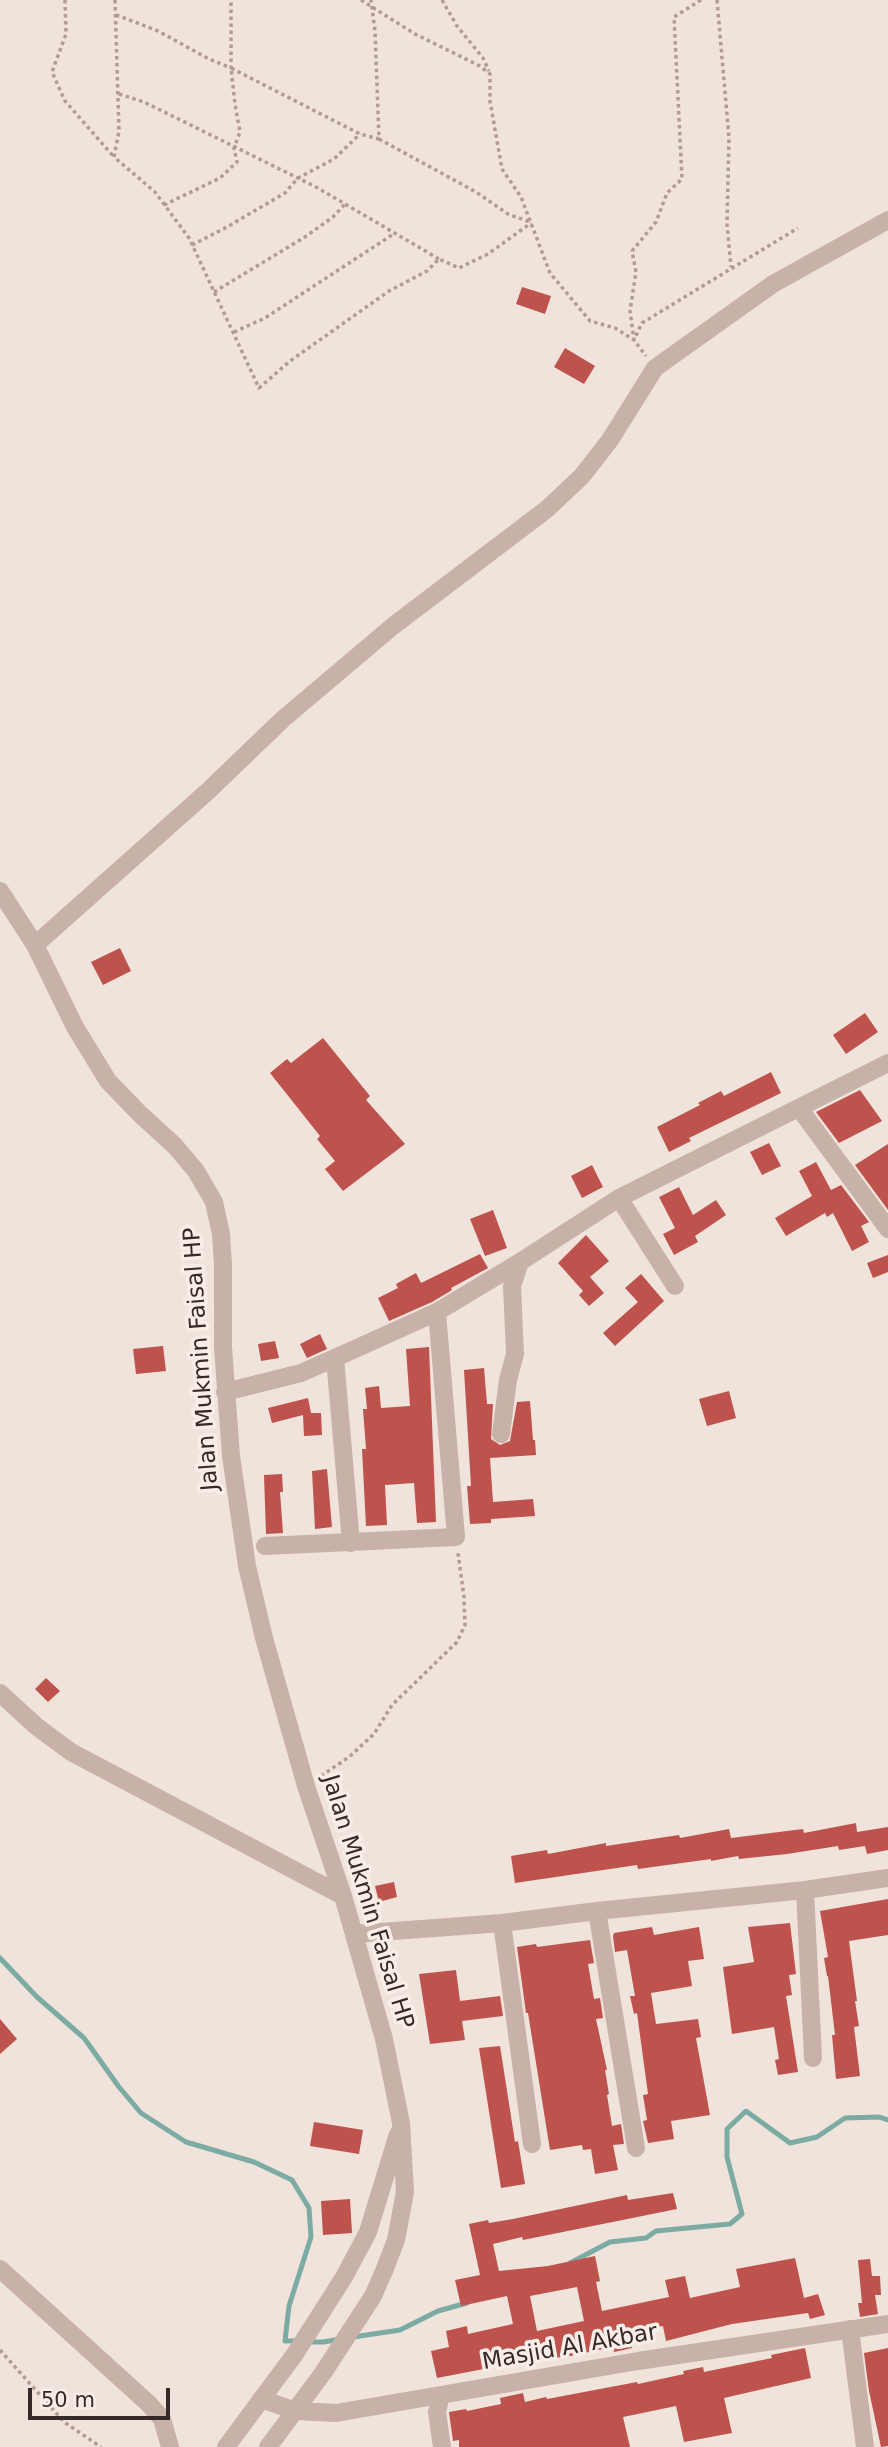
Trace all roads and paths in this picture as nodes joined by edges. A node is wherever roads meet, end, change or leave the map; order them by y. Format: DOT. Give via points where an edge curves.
graph roads {
  1 [pos="65,0"];
  2 [pos="115,0"];
  3 [pos="231,0"];
  4 [pos="361,0"];
  5 [pos="442,0"];
  6 [pos="701,0"];
  7 [pos="717,0"];
  8 [pos="371,2"];
  9 [pos="116,15"];
  10 [pos="231,68"];
  11 [pos="490,74"];
  12 [pos="119,94"];
  13 [pos="360,134"];
  14 [pos="379,139"];
  15 [pos="234,148"];
  16 [pos="114,157"];
  17 [pos="298,178"];
  18 [pos="345,204"];
  19 [pos="164,205"];
  20 [pos="888,220"];
  21 [pos="531,223"];
  22 [pos="797,228"];
  23 [pos="395,233"];
  24 [pos="192,245"];
  25 [pos="439,259"];
  26 [pos="731,267"];
  27 [pos="215,292"];
  28 [pos="234,332"];
  29 [pos="634,340"];
  30 [pos="655,368"];
  31 [pos="0,891"];
  32 [pos="35,945"];
  33 [pos="888,1063"];
  34 [pos="799,1108"];
  35 [pos="619,1198"];
  36 [pos="888,1229"];
  37 [pos="520,1262"];
  38 [pos="675,1286"];
  39 [pos="437,1312"];
  40 [pos="335,1358"];
  41 [pos="225,1392"];
  42 [pos="501,1434"];
  43 [pos="456,1537"];
  44 [pos="351,1543"];
  45 [pos="265,1546"];
  46 [pos="0,1693"];
  47 [pos="306,1786"];
  48 [pos="888,1878"];
  49 [pos="805,1890"];
  50 [pos="344,1896"];
  51 [pos="597,1911"];
  52 [pos="502,1923"];
  53 [pos="354,1934"];
  54 [pos="813,2058"];
  55 [pos="401,2123"];
  56 [pos="531,2144"];
  57 [pos="636,2148"];
  58 [pos="0,2269"];
  59 [pos="888,2324"];
  60 [pos="850,2329"];
  61 [pos="0,2350"];
  62 [pos="441,2395"];
  63 [pos="261,2399"];
  64 [pos="296,2411"];
  65 [pos="101,2447"];
  66 [pos="170,2447"];
  67 [pos="226,2447"];
  68 [pos="268,2447"];
  69 [pos="442,2447"];
  70 [pos="865,2447"];
  1 -- 16 [label="path" via="66,34 52,72 65,101"];
  2 -- 9 [label="path"];
  3 -- 10 [label="path"];
  4 -- 8 [label="path"];
  5 -- 11 [label="path"];
  6 -- 29 [label="path" via="674,17 682,178 667,193 656,222 632,251 636,272 631,311"];
  7 -- 26 [label="path" via="729,138"];
  8 -- 11 [label="path" via="415,34"];
  8 -- 14 [label="path"];
  9 -- 10 [label="path"];
  9 -- 12 [label="path"];
  10 -- 13 [label="path"];
  10 -- 15 [label="path" via="240,132"];
  11 -- 21 [label="path" via="502,169"];
  12 -- 15 [label="path"];
  12 -- 16 [label="path"];
  13 -- 14 [label="path"];
  13 -- 17 [label="path" via="334,159"];
  14 -- 21 [label="path"];
  15 -- 17 [label="path"];
  15 -- 19 [label="path" via="237,162 220,178"];
  16 -- 19 [label="path"];
  17 -- 18 [label="path"];
  17 -- 24 [label="path" via="285,192"];
  18 -- 23 [label="path"];
  18 -- 27 [label="path" via="305,237"];
  19 -- 24 [label="path"];
  20 -- 30 [label="street" via="773,284"];
  21 -- 25 [label="path" via="459,268"];
  21 -- 29 [label="path" via="550,273 578,309 590,321"];
  22 -- 26 [label="path"];
  23 -- 25 [label="path"];
  23 -- 28 [label="path" via="275,311"];
  24 -- 27 [label="path"];
  25 -- 28 [label="path" via="290,361 259,388"];
  26 -- 29 [label="path" via="642,323"];
  27 -- 28 [label="path"];
  29 -- 30 [label="path"];
  30 -- 32 [label="street" via="582,477 293,711"];
  31 -- 32 [label="street, Jalan Mukmin Faisal HP"];
  32 -- 41 [label="street, Jalan Mukmin Faisal HP" via="75,1027 108,1081 175,1146 214,1202 223,1264"];
  33 -- 34 [label="street"];
  34 -- 35 [label="street"];
  34 -- 36 [label="street"];
  35 -- 37 [label="street"];
  35 -- 38 [label="street"];
  37 -- 39 [label="street"];
  37 -- 42 [label="street" via="512,1286 515,1354"];
  39 -- 40 [label="street"];
  39 -- 43 [label="street"];
  40 -- 41 [label="street" via="301,1373"];
  40 -- 44 [label="street"];
  41 -- 47 [label="street, Jalan Mukmin Faisal HP" via="247,1566"];
  43 -- 44 [label="street"];
  43 -- 47 [label="path" via="465,1625 457,1642 392,1705 374,1734"];
  44 -- 45 [label="street"];
  46 -- 50 [label="street" via="71,1752"];
  47 -- 50 [label="street, Jalan Mukmin Faisal HP"];
  48 -- 49 [label="street"];
  49 -- 51 [label="street"];
  49 -- 54 [label="street"];
  50 -- 53 [label="street, Jalan Mukmin Faisal HP"];
  51 -- 52 [label="street"];
  51 -- 57 [label="street"];
  52 -- 53 [label="street"];
  52 -- 56 [label="street"];
  53 -- 55 [label="street, Jalan Mukmin Faisal HP" via="384,2039"];
  55 -- 63 [label="street, Jalan Mukmin Faisal HP" via="368,2232 295,2354"];
  55 -- 64 [label="street, Jalan Mukmin Faisal HP" via="405,2192 396,2240 373,2296"];
  58 -- 66 [label="street" via="149,2404 162,2419"];
  59 -- 60 [label="street, Masjid Al Akbar"];
  60 -- 62 [label="street, Masjid Al Akbar"];
  60 -- 70 [label="street"];
  61 -- 65 [label="path" via="64,2422"];
  62 -- 64 [label="street, Masjid Al Akbar" via="336,2413"];
  62 -- 69 [label="street" via="437,2412"];
  63 -- 64 [label="street, Masjid Al Akbar"];
  63 -- 67 [label="street, Jalan Mukmin Faisal HP"];
  64 -- 68 [label="street, Jalan Mukmin Faisal HP"];
}
